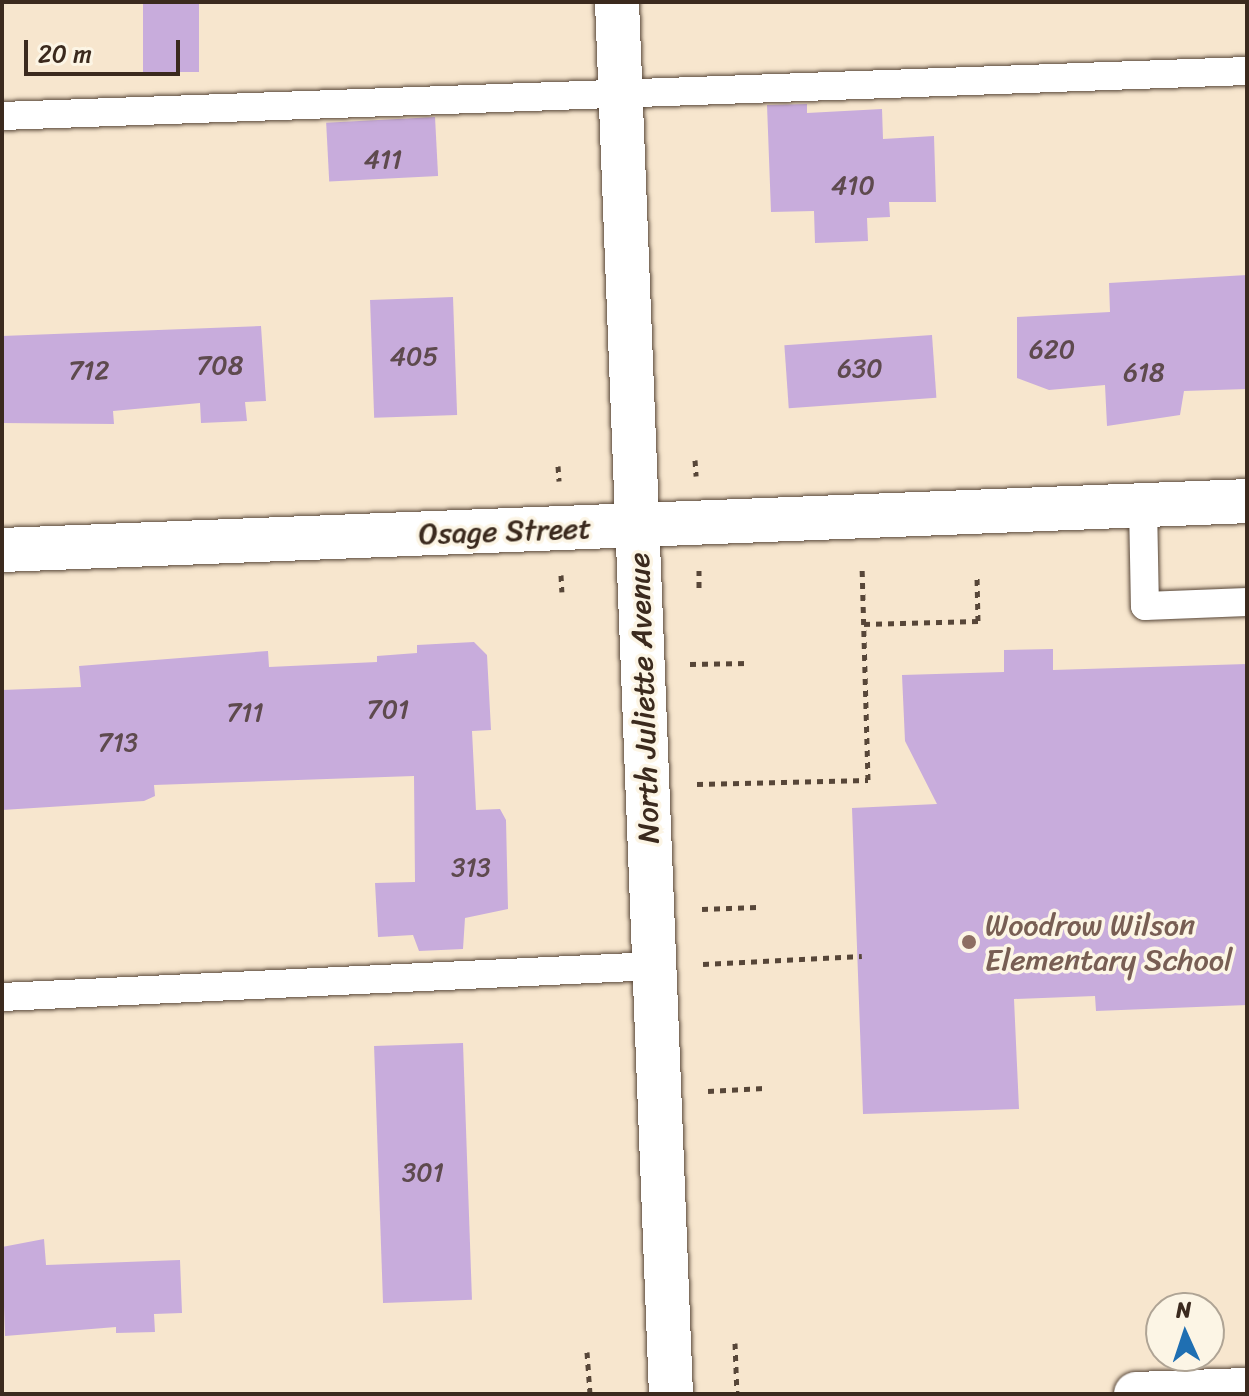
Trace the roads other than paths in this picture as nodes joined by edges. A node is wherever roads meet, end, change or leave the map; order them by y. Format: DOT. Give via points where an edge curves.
graph roads {
  1 [pos="617,2"];
  2 [pos="1247,71"];
  3 [pos="621,94"];
  4 [pos="2,116"];
  5 [pos="1247,501"];
  6 [pos="1143,505"];
  7 [pos="637,525"];
  8 [pos="2,550"];
  9 [pos="1247,602"];
  10 [pos="655,966"];
  11 [pos="2,997"];
  12 [pos="1247,1390"];
  13 [pos="671,1394"];
  14 [pos="1136,1394"];
  1 -- 3 [label="street, North Juliette Avenue"];
  2 -- 3 [label="lane"];
  3 -- 4 [label="lane"];
  3 -- 7 [label="street, North Juliette Avenue"];
  5 -- 6 [label="street, Osage Street"];
  6 -- 7 [label="street, Osage Street"];
  6 -- 9 [label="lane" via="1145,606"];
  7 -- 8 [label="street, Osage Street"];
  7 -- 10 [label="street, North Juliette Avenue"];
  10 -- 11 [label="lane"];
  10 -- 13 [label="street, North Juliette Avenue"];
  12 -- 14 [label="street"];
}
